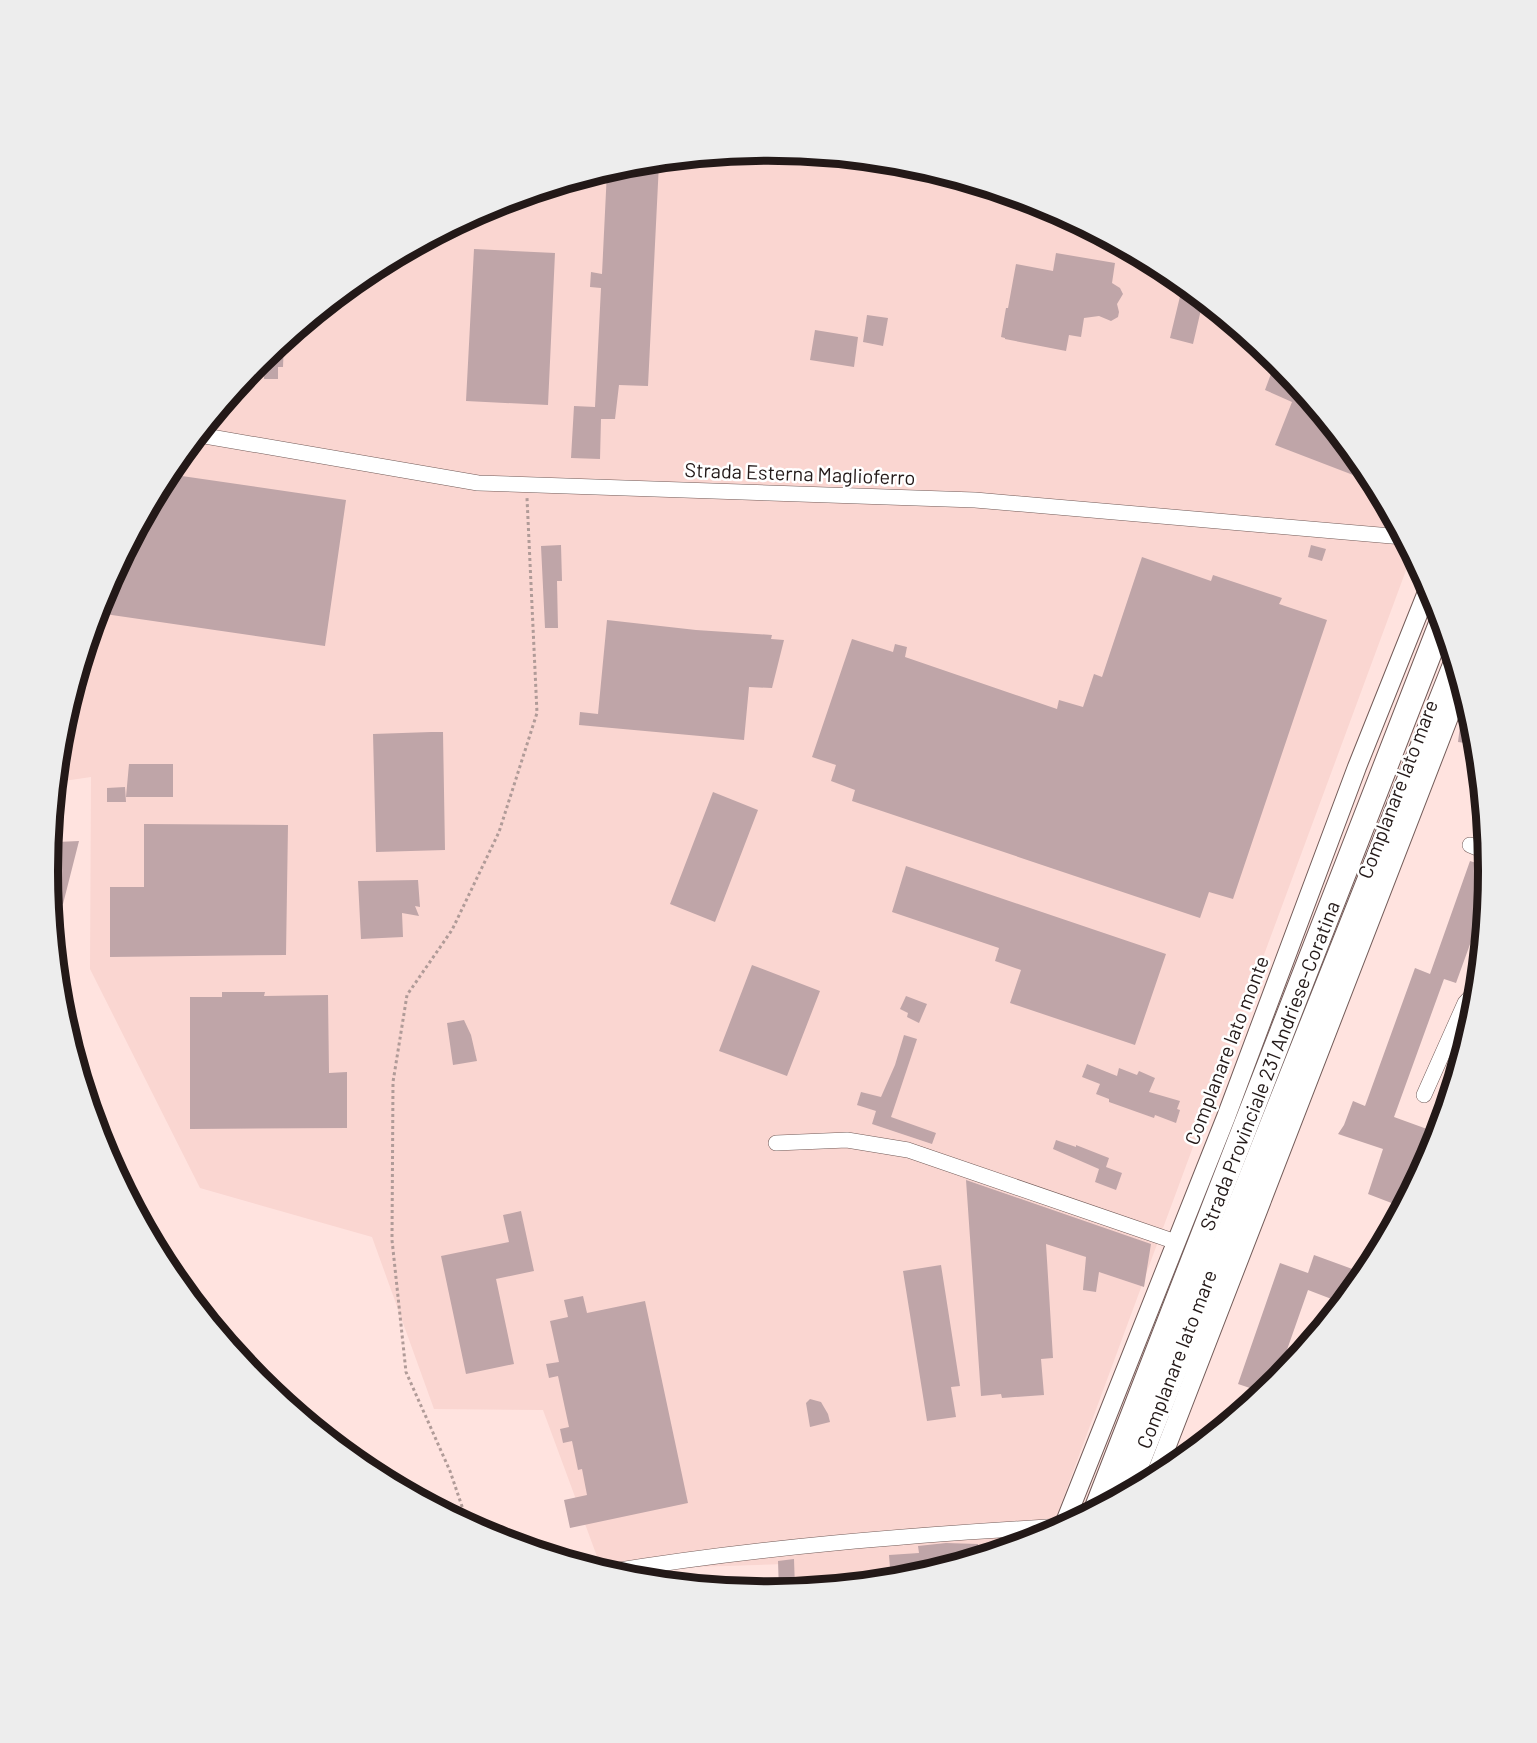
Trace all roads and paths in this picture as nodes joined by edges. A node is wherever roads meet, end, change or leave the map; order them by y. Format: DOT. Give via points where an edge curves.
graph roads {
  1 [pos="207,436"];
  2 [pos="526,484"];
  3 [pos="1394,536"];
  4 [pos="1424,601"];
  5 [pos="1437,633"];
  6 [pos="1451,676"];
  7 [pos="1456,698"];
  8 [pos="1470,845"];
  9 [pos="1477,848"];
  10 [pos="1466,1002"];
  11 [pos="1424,1095"];
  12 [pos="776,1143"];
  13 [pos="1176,1242"];
  14 [pos="1160,1464"];
  15 [pos="1130,1483"];
  16 [pos="1100,1499"];
  17 [pos="464,1512"];
  18 [pos="1067,1515"];
  19 [pos="1039,1528"];
  20 [pos="631,1568"];
  1 -- 2 [label="street, Strada Esterna Maglioferro" via="478,483"];
  2 -- 3 [label="street, Strada Esterna Maglioferro" via="975,500"];
  2 -- 17 [label="path" via="537,713 499,832 452,930 407,995 393,1082 392,1240 406,1372"];
  4 -- 13 [label="street, Complanare lato monte" via="1357,766"];
  5 -- 16 [label="highway, Strada Provinciale 231 Andriese-Coratina"];
  6 -- 15 [label="highway, Strada Provinciale 231 Andriese-Coratina"];
  7 -- 14 [label="street, Complanare lato mare"];
  8 -- 9 [label="street"];
  10 -- 11 [label="street"];
  12 -- 13 [label="street" via="847,1140 908,1150"];
  13 -- 18 [label="street, Complanare lato monte"];
  19 -- 20 [label="street" via="920,1535"];
}
